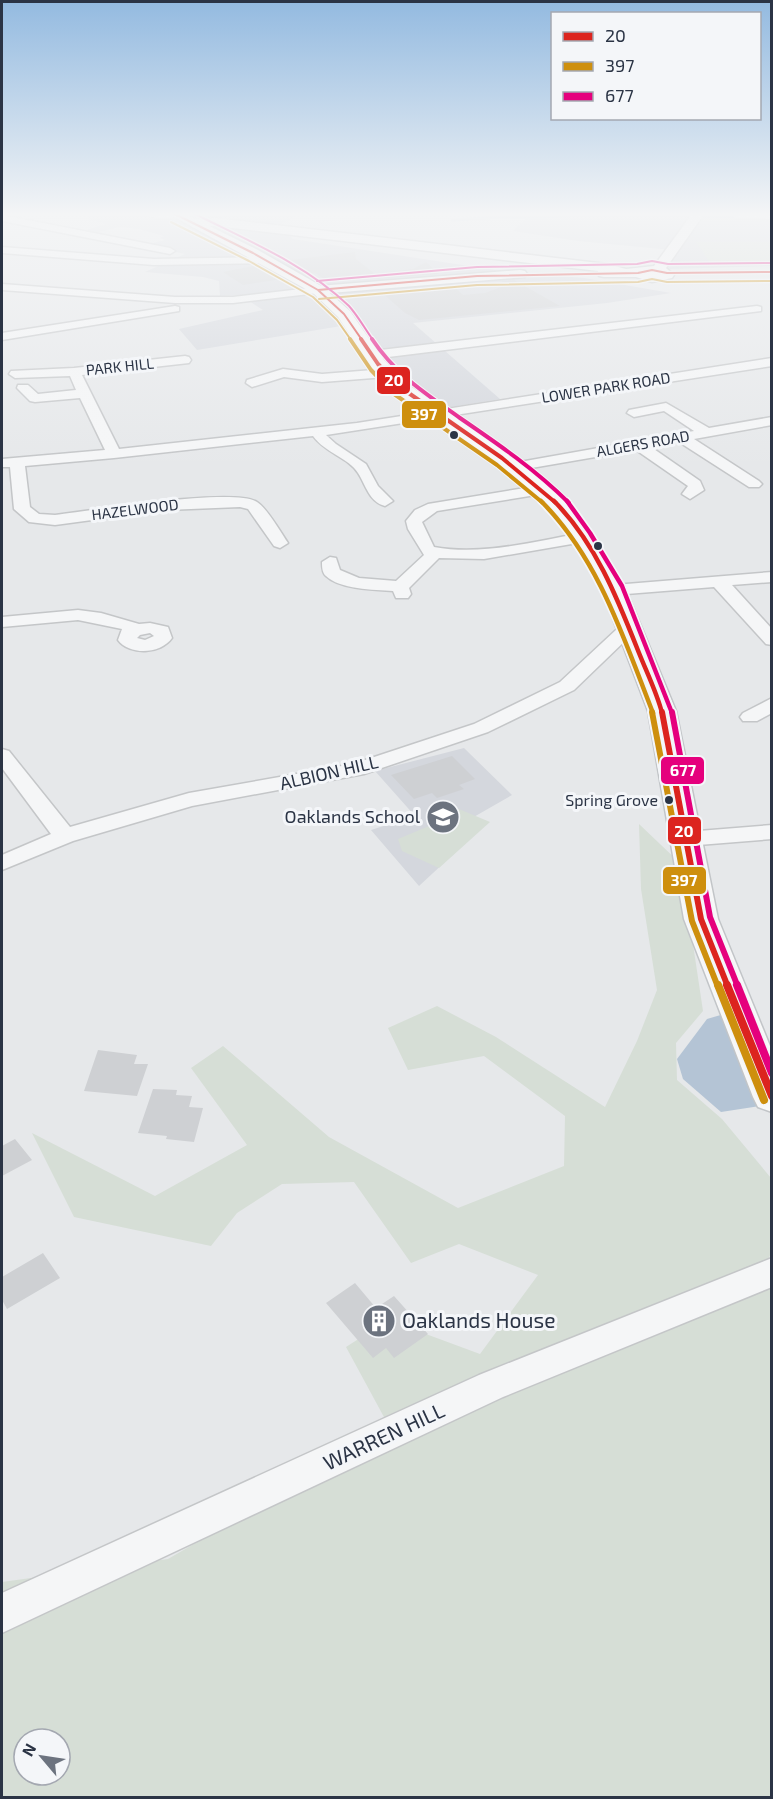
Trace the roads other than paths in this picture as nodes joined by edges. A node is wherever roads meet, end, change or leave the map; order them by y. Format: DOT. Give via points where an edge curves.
graph roads {
  1 [pos="155,298"];
  2 [pos="250,298"];
  3 [pos="327,298"];
  4 [pos="233,300"];
  5 [pos="757,309"];
  6 [pos="2,337"];
  7 [pos="185,360"];
  8 [pos="771,362"];
  9 [pos="379,364"];
  10 [pos="74,372"];
  11 [pos="15,374"];
  12 [pos="252,383"];
  13 [pos="22,388"];
  14 [pos="86,393"];
  15 [pos="634,413"];
  16 [pos="440,414"];
  17 [pos="771,421"];
  18 [pos="267,423"];
  19 [pos="317,431"];
  20 [pos="706,432"];
  21 [pos="289,435"];
  22 [pos="681,437"];
  23 [pos="637,444"];
  24 [pos="114,454"];
  25 [pos="9,463"];
  26 [pos="514,467"];
  27 [pos="754,484"];
  28 [pos="543,490"];
  29 [pos="690,494"];
  30 [pos="385,501"];
  31 [pos="583,538"];
  32 [pos="280,543"];
  33 [pos="435,553"];
  34 [pos="330,562"];
  35 [pos="771,578"];
  36 [pos="719,582"];
  37 [pos="614,590"];
  38 [pos="2,622"];
  39 [pos="135,630"];
  40 [pos="631,630"];
  41 [pos="771,640"];
  42 [pos="771,704"];
  43 [pos="750,717"];
  44 [pos="2,755"];
  45 [pos="771,832"];
  46 [pos="64,836"];
  47 [pos="686,839"];
  48 [pos="2,863"];
  49 [pos="771,1097"];
  50 [pos="771,1272"];
  51 [pos="2,1613"];
  1 -- 4 [label="street"];
  2 -- 4 [label="street"];
  3 -- 9 [label="main road" via="344,314"];
  4 -- 6 [label="street"];
  5 -- 9 [label="street"];
  7 -- 10 [label="street, PARK HILL"];
  8 -- 16 [label="street, LOWER PARK ROAD"];
  9 -- 12 [label="street" via="322,378 284,373"];
  9 -- 16 [label="main road" via="400,387"];
  10 -- 11 [label="street"];
  10 -- 14 [label="street, PARK HILL"];
  13 -- 14 [label="street" via="35,398"];
  14 -- 24 [label="street, PARK HILL"];
  15 -- 20 [label="street" via="666,407"];
  16 -- 19 [label="street, LOWER PARK ROAD"];
  16 -- 26 [label="main road"];
  17 -- 20 [label="street, ALGERS ROAD"];
  18 -- 21 [label="street" via="276,424"];
  19 -- 21 [label="street, LOWER PARK ROAD"];
  19 -- 30 [label="street" via="335,452 360,467"];
  20 -- 22 [label="street, ALGERS ROAD"];
  21 -- 24 [label="street, LOWER PARK ROAD"];
  22 -- 23 [label="street, ALGERS ROAD"];
  22 -- 27 [label="street"];
  23 -- 26 [label="street, ALGERS ROAD"];
  23 -- 29 [label="street" via="696,484 696,490"];
  24 -- 25 [label="street, LOWER PARK ROAD"];
  25 -- 32 [label="street, HAZELWOOD" via="22,509 35,519 56,520 166,505 242,502 253,506"];
  26 -- 28 [label="main road"];
  28 -- 31 [label="main road" via="566,512"];
  28 -- 33 [label="street" via="433,507 421,513 414,521 416,529 428,550"];
  31 -- 33 [label="street" via="476,554"];
  31 -- 37 [label="main road"];
  33 -- 34 [label="street" via="401,590 356,583 332,573"];
  35 -- 36 [label="street"];
  36 -- 37 [label="street"];
  36 -- 41 [label="street"];
  37 -- 40 [label="main road"];
  38 -- 39 [label="street" via="78,615 128,625"];
  40 -- 46 [label="street, ALBION HILL" via="623,633 567,686 481,728 357,770 189,800"];
  40 -- 47 [label="main road" via="663,711"];
  42 -- 43 [label="street"];
  44 -- 46 [label="street"];
  45 -- 47 [label="street"];
  46 -- 48 [label="street, ALBION HILL"];
  47 -- 49 [label="main road" via="701,919"];
  50 -- 51 [label="street, WARREN HILL" via="491,1386"];
}
